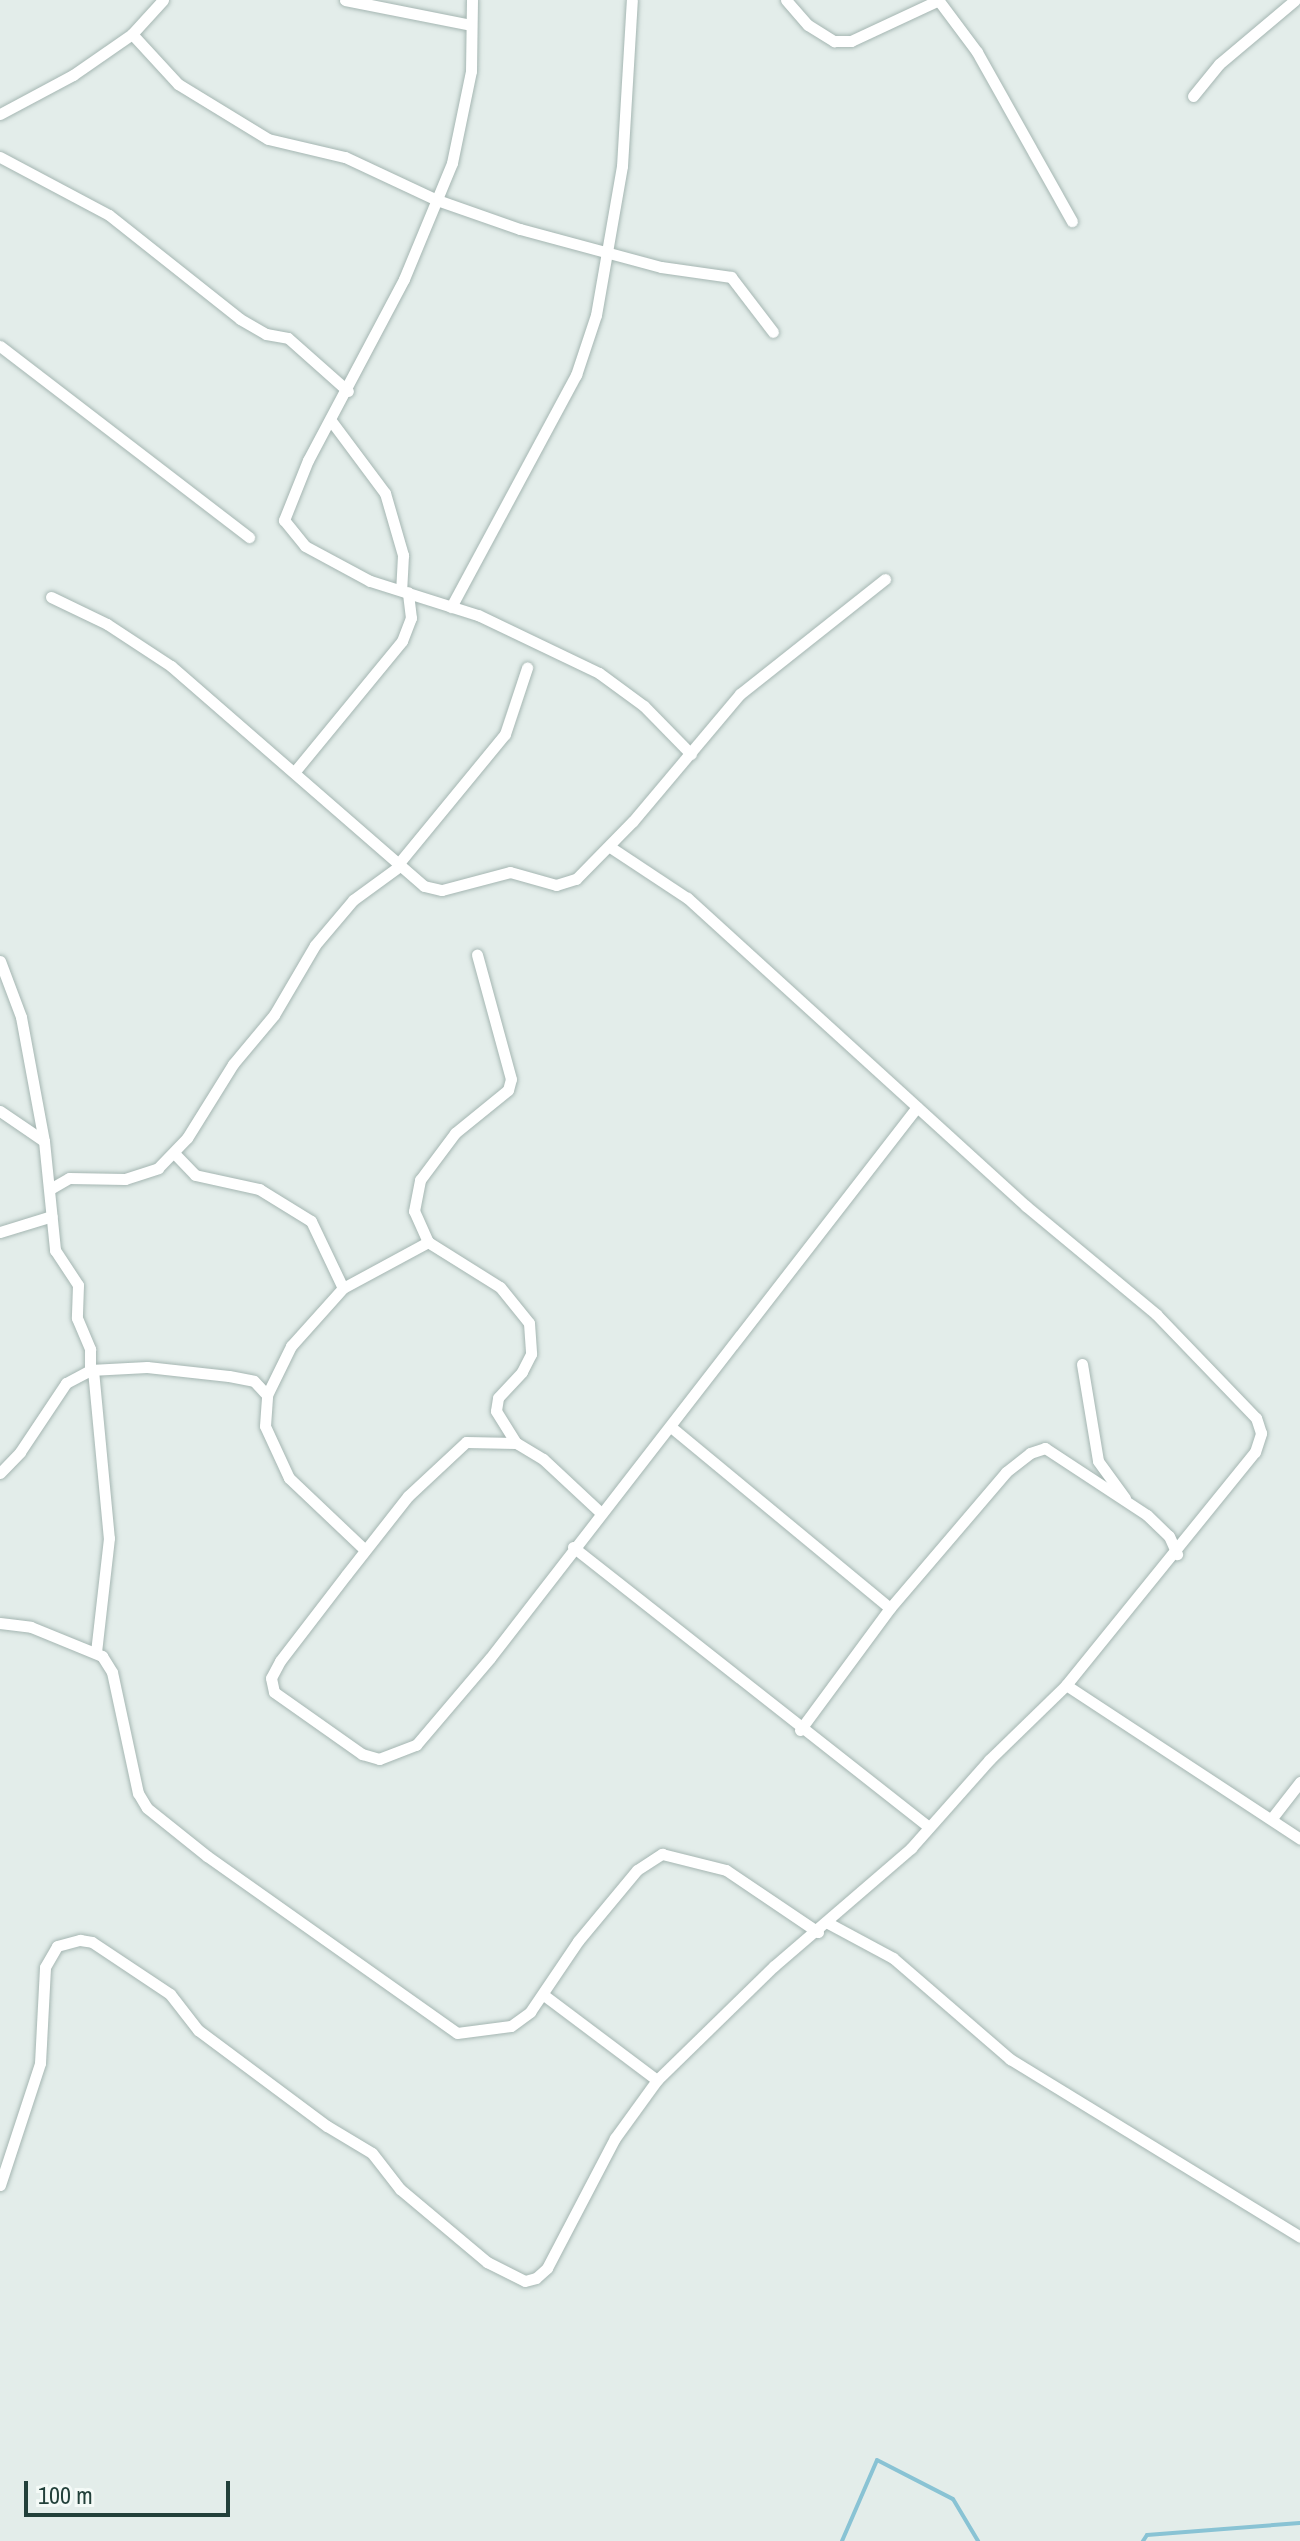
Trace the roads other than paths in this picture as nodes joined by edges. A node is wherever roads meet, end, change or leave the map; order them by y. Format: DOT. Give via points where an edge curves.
graph roads {
  1 [pos="163,0"];
  2 [pos="345,0"];
  3 [pos="472,0"];
  4 [pos="632,0"];
  5 [pos="786,0"];
  6 [pos="939,0"];
  7 [pos="1295,0"];
  8 [pos="471,25"];
  9 [pos="132,34"];
  10 [pos="1193,96"];
  11 [pos="0,114"];
  12 [pos="0,157"];
  13 [pos="437,200"];
  14 [pos="1072,221"];
  15 [pos="606,252"];
  16 [pos="773,332"];
  17 [pos="0,346"];
  18 [pos="348,391"];
  19 [pos="332,422"];
  20 [pos="249,537"];
  21 [pos="885,579"];
  22 [pos="405,591"];
  23 [pos="51,597"];
  24 [pos="451,607"];
  25 [pos="527,668"];
  26 [pos="691,754"];
  27 [pos="296,770"];
  28 [pos="610,847"];
  29 [pos="400,864"];
  30 [pos="477,955"];
  31 [pos="0,961"];
  32 [pos="917,1107"];
  33 [pos="0,1111"];
  34 [pos="44,1141"];
  35 [pos="174,1153"];
  36 [pos="50,1189"];
  37 [pos="52,1216"];
  38 [pos="0,1232"];
  39 [pos="428,1242"];
  40 [pos="343,1288"];
  41 [pos="1082,1364"];
  42 [pos="91,1370"];
  43 [pos="267,1395"];
  44 [pos="671,1427"];
  45 [pos="516,1443"];
  46 [pos="0,1473"];
  47 [pos="1131,1505"];
  48 [pos="601,1513"];
  49 [pos="573,1547"];
  50 [pos="365,1550"];
  51 [pos="1177,1554"];
  52 [pos="890,1608"];
  53 [pos="0,1623"];
  54 [pos="96,1652"];
  55 [pos="1066,1685"];
  56 [pos="800,1730"];
  57 [pos="1300,1782"];
  58 [pos="1272,1818"];
  59 [pos="928,1826"];
  60 [pos="1300,1839"];
  61 [pos="828,1923"];
  62 [pos="818,1932"];
  63 [pos="545,1996"];
  64 [pos="657,2080"];
  65 [pos="0,2185"];
  66 [pos="1300,2237"];
  1 -- 9 [label="street"];
  2 -- 8 [label="street"];
  3 -- 8 [label="street"];
  4 -- 15 [label="street" via="622,166"];
  5 -- 6 [label="street" via="808,25 834,41 851,41"];
  6 -- 14 [label="street" via="977,52"];
  7 -- 10 [label="street" via="1219,64"];
  8 -- 13 [label="street" via="465,98 452,163"];
  9 -- 11 [label="street" via="73,75"];
  9 -- 13 [label="street" via="178,84 251,131 345,157"];
  12 -- 18 [label="street" via="109,215 240,319 266,334 288,338"];
  13 -- 15 [label="street"];
  13 -- 18 [label="street"];
  15 -- 16 [label="street" via="731,277"];
  15 -- 24 [label="street" via="596,315 576,375"];
  17 -- 20 [label="street"];
  18 -- 19 [label="street"];
  19 -- 22 [label="street" via="385,493 403,555"];
  19 -- 22 [label="street" via="288,505 288,532 351,571"];
  21 -- 26 [label="street" via="740,694"];
  22 -- 24 [label="street"];
  22 -- 27 [label="street" via="411,618 402,641"];
  23 -- 27 [label="street" via="107,624 171,666"];
  24 -- 26 [label="street" via="599,673 644,706"];
  25 -- 29 [label="street" via="505,734"];
  26 -- 28 [label="street"];
  27 -- 29 [label="street"];
  28 -- 29 [label="street" via="566,885 510,872 434,890"];
  28 -- 32 [label="street" via="687,898"];
  29 -- 35 [label="street" via="353,900 315,945 274,1015 233,1064"];
  30 -- 39 [label="street" via="511,1079 508,1090 455,1133 420,1180 414,1211"];
  31 -- 34 [label="street" via="16,995"];
  32 -- 44 [label="street"];
  32 -- 51 [label="street" via="1156,1314 1256,1418 1261,1433 1255,1452"];
  33 -- 34 [label="street"];
  34 -- 36 [label="street"];
  35 -- 36 [label="street" via="147,1174 69,1178"];
  35 -- 40 [label="street" via="195,1175 259,1189 311,1221"];
  36 -- 37 [label="street"];
  37 -- 38 [label="street"];
  37 -- 42 [label="street" via="55,1250 78,1285 77,1318 90,1349"];
  39 -- 40 [label="street"];
  39 -- 45 [label="street" via="500,1287 529,1323 531,1354 498,1398 496,1411"];
  40 -- 43 [label="street" via="291,1346"];
  41 -- 47 [label="street" via="1098,1461"];
  42 -- 43 [label="street" via="147,1367 229,1376 254,1381"];
  42 -- 46 [label="street" via="66,1383"];
  42 -- 54 [label="street" via="109,1538"];
  43 -- 50 [label="street" via="265,1426 289,1478"];
  44 -- 48 [label="street"];
  44 -- 52 [label="street"];
  45 -- 48 [label="street" via="543,1459"];
  45 -- 50 [label="street" via="466,1442 408,1496"];
  47 -- 51 [label="street" via="1161,1526"];
  47 -- 52 [label="street" via="1045,1448 1030,1453 1006,1472"];
  48 -- 49 [label="street"];
  49 -- 50 [label="street" via="431,1730 399,1755 379,1759 362,1754 281,1699 271,1678"];
  49 -- 56 [label="street"];
  51 -- 55 [label="street"];
  52 -- 56 [label="street"];
  53 -- 54 [label="street" via="31,1627"];
  54 -- 63 [label="street" via="112,1672 138,1793 165,1825 457,2033 511,2026"];
  55 -- 58 [label="street"];
  55 -- 59 [label="street"];
  56 -- 59 [label="street"];
  57 -- 58 [label="street"];
  58 -- 60 [label="street"];
  59 -- 61 [label="street"];
  61 -- 62 [label="street"];
  61 -- 66 [label="street" via="893,1958 1010,2059"];
  62 -- 63 [label="street" via="726,1870 662,1854 637,1870 578,1941"];
  62 -- 64 [label="street" via="774,1966"];
  63 -- 64 [label="street"];
  64 -- 65 [label="street" via="593,2174 547,2268 525,2281 487,2262 450,2234 400,2189 372,2153 198,2030 170,1994 92,1942 80,1940 57,1946 45,1967 40,2063"];
}
